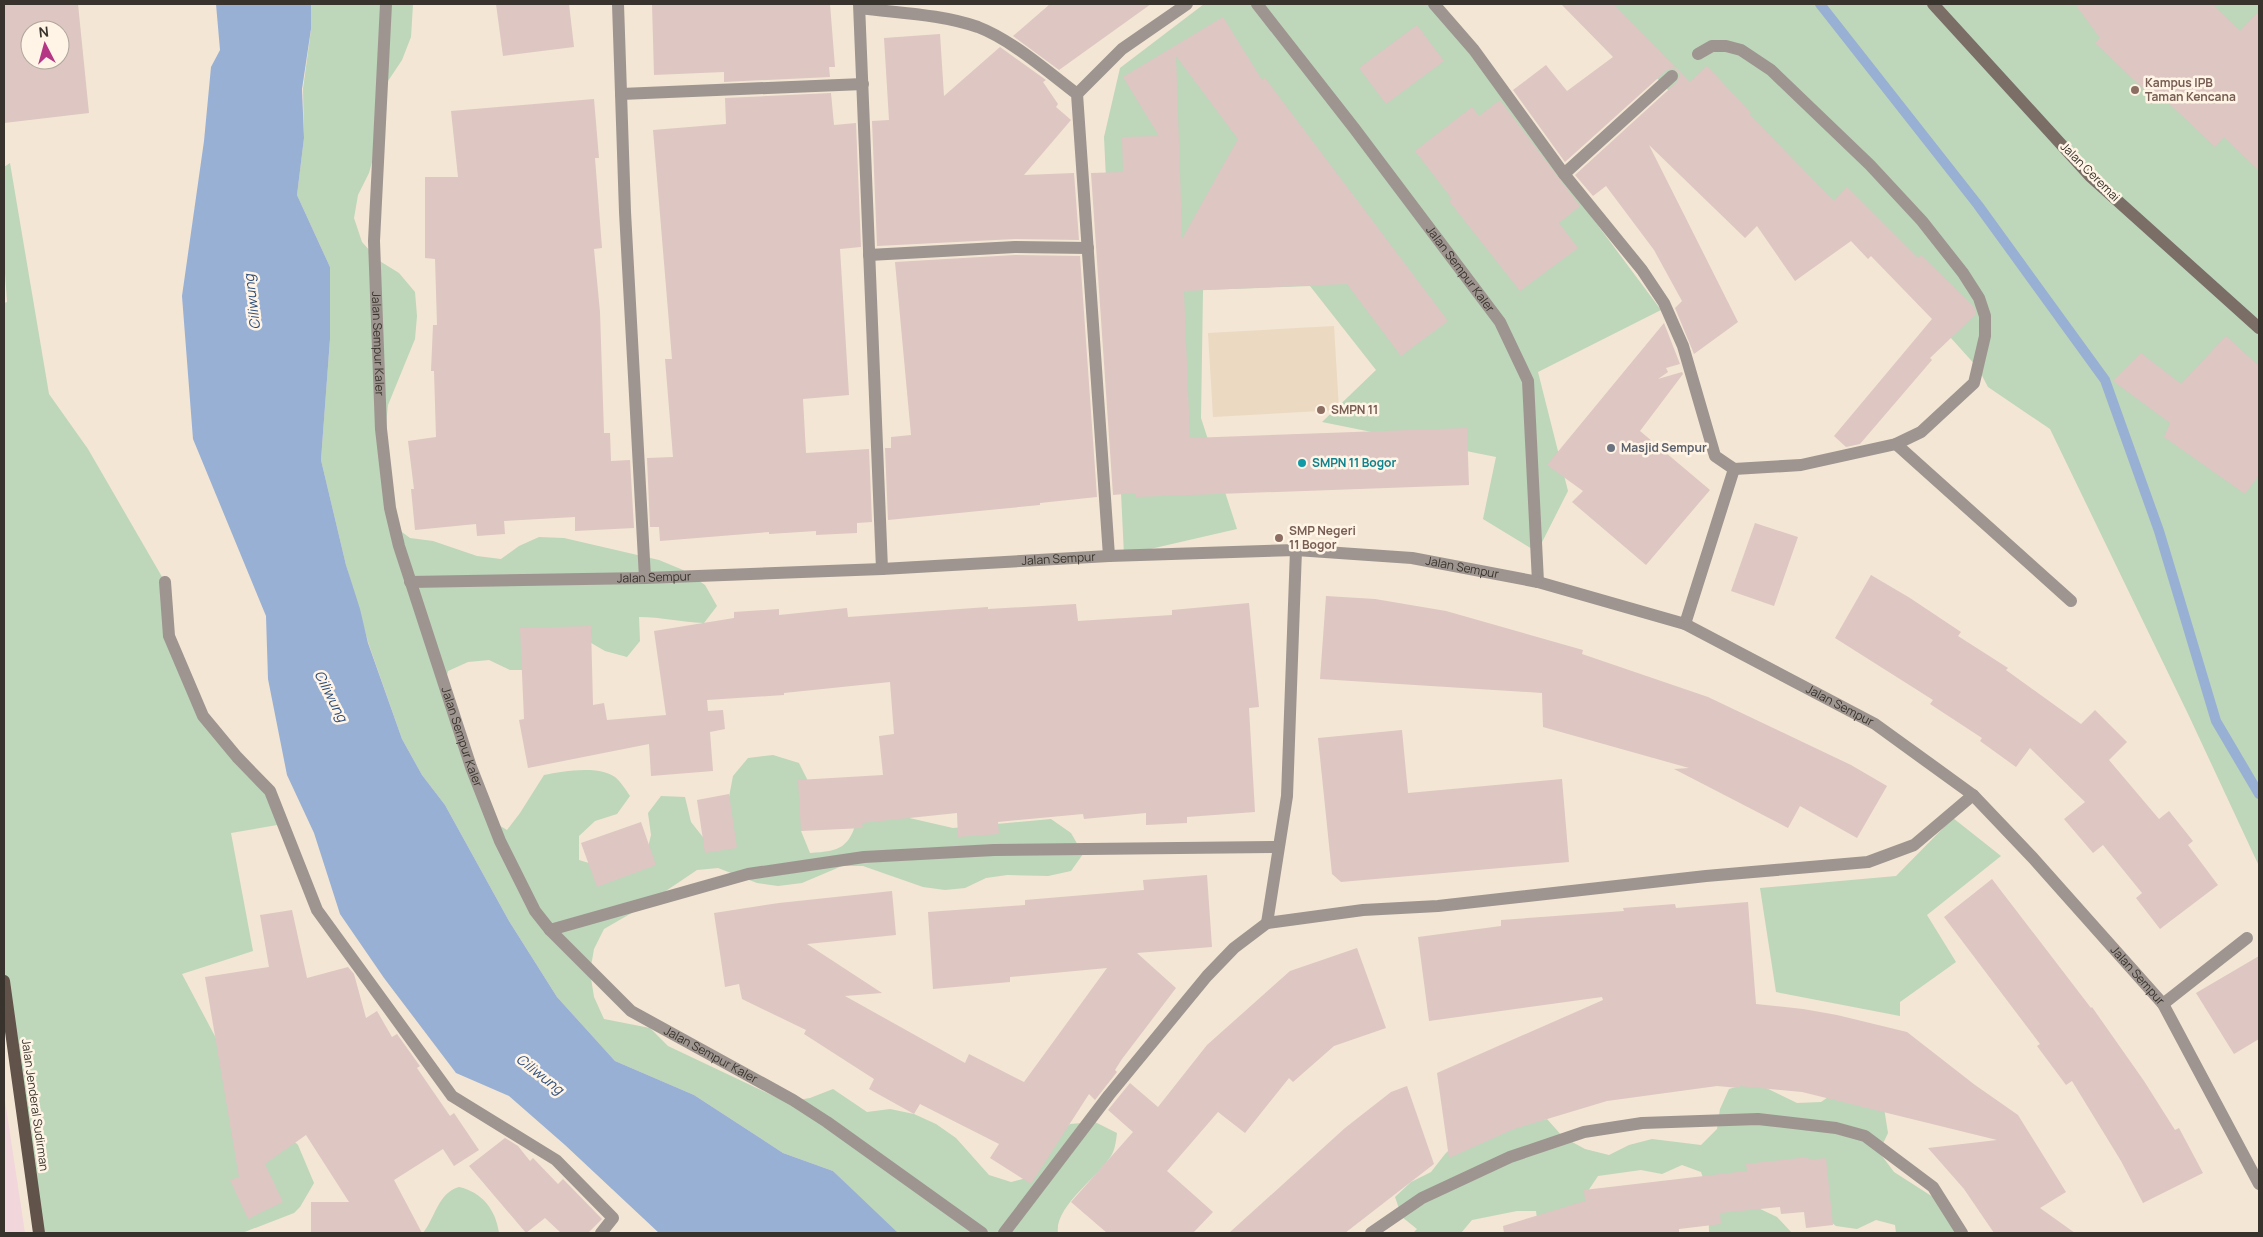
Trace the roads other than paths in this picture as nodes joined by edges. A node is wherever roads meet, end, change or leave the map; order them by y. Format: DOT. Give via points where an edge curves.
graph roads {
  1 [pos="386,4"];
  2 [pos="618,4"];
  3 [pos="1187,4"];
  4 [pos="1257,4"];
  5 [pos="1434,4"];
  6 [pos="1933,4"];
  7 [pos="859,6"];
  8 [pos="1698,54"];
  9 [pos="1672,76"];
  10 [pos="863,84"];
  11 [pos="621,94"];
  12 [pos="1077,94"];
  13 [pos="1564,174"];
  14 [pos="1088,248"];
  15 [pos="869,256"];
  16 [pos="2259,328"];
  17 [pos="1896,444"];
  18 [pos="1734,469"];
  19 [pos="1296,550"];
  20 [pos="1109,556"];
  21 [pos="882,569"];
  22 [pos="645,578"];
  23 [pos="165,582"];
  24 [pos="410,582"];
  25 [pos="1538,582"];
  26 [pos="2072,601"];
  27 [pos="1685,624"];
  28 [pos="1973,795"];
  29 [pos="1278,847"];
  30 [pos="1267,923"];
  31 [pos="550,930"];
  32 [pos="2246,938"];
  33 [pos="4,980"];
  34 [pos="2163,1004"];
  35 [pos="2259,1184"];
  36 [pos="39,1233"];
  37 [pos="601,1233"];
  38 [pos="982,1233"];
  39 [pos="1004,1233"];
  40 [pos="1371,1233"];
  41 [pos="1962,1233"];
  1 -- 24 [label="street, Jalan Sempur Kaler" via="374,241 381,429 390,508"];
  2 -- 11 [label="street"];
  3 -- 12 [label="street" via="1122,49"];
  4 -- 25 [label="street, Jalan Sempur Kaler" via="1500,322 1528,381"];
  5 -- 13 [label="street" via="1474,50"];
  6 -- 16 [label="street, Jalan Ceremai" via="2090,176"];
  7 -- 10 [label="street"];
  7 -- 12 [label="street" via="949,19 979,28 1008,43"];
  8 -- 17 [label="street" via="1712,46 1726,46 1740,50 1771,70 1870,165 1922,221 1963,272 1979,298 1985,316 1985,336 1974,382 1921,432"];
  9 -- 13 [label="street"];
  10 -- 11 [label="street"];
  10 -- 15 [label="street"];
  11 -- 22 [label="street"];
  12 -- 14 [label="street"];
  13 -- 18 [label="street" via="1642,270 1664,304 1684,346 1716,456"];
  14 -- 15 [label="street" via="1015,247"];
  14 -- 20 [label="street"];
  15 -- 21 [label="street"];
  17 -- 18 [label="street" via="1800,465"];
  17 -- 26 [label="street"];
  18 -- 27 [label="street"];
  19 -- 20 [label="street, Jalan Sempur"];
  19 -- 25 [label="street, Jalan Sempur" via="1412,558"];
  19 -- 29 [label="street" via="1287,796"];
  20 -- 21 [label="street, Jalan Sempur"];
  21 -- 22 [label="street, Jalan Sempur"];
  22 -- 24 [label="street, Jalan Sempur"];
  23 -- 37 [label="street" via="169,636 203,716 270,791 317,910 452,1096 556,1160 613,1218"];
  24 -- 31 [label="street, Jalan Sempur Kaler" via="486,807 535,911"];
  25 -- 27 [label="street, Jalan Sempur"];
  27 -- 28 [label="street, Jalan Sempur" via="1875,724"];
  28 -- 30 [label="street" via="1914,845 1868,862 1706,876 1438,906 1363,910"];
  28 -- 34 [label="street, Jalan Sempur"];
  29 -- 30 [label="street"];
  29 -- 31 [label="street" via="994,850 864,857 748,874"];
  30 -- 39 [label="street" via="1234,948 1207,976 1109,1095"];
  31 -- 38 [label="street, Jalan Sempur Kaler" via="631,1011 827,1122"];
  32 -- 34 [label="street"];
  33 -- 36 [label="main road, Jalan Jenderal Sudirman"];
  34 -- 35 [label="street, Jalan Sempur"];
  40 -- 41 [label="street" via="1422,1198 1510,1156 1584,1132 1642,1123 1758,1119 1836,1128 1865,1136 1932,1187"];
}
